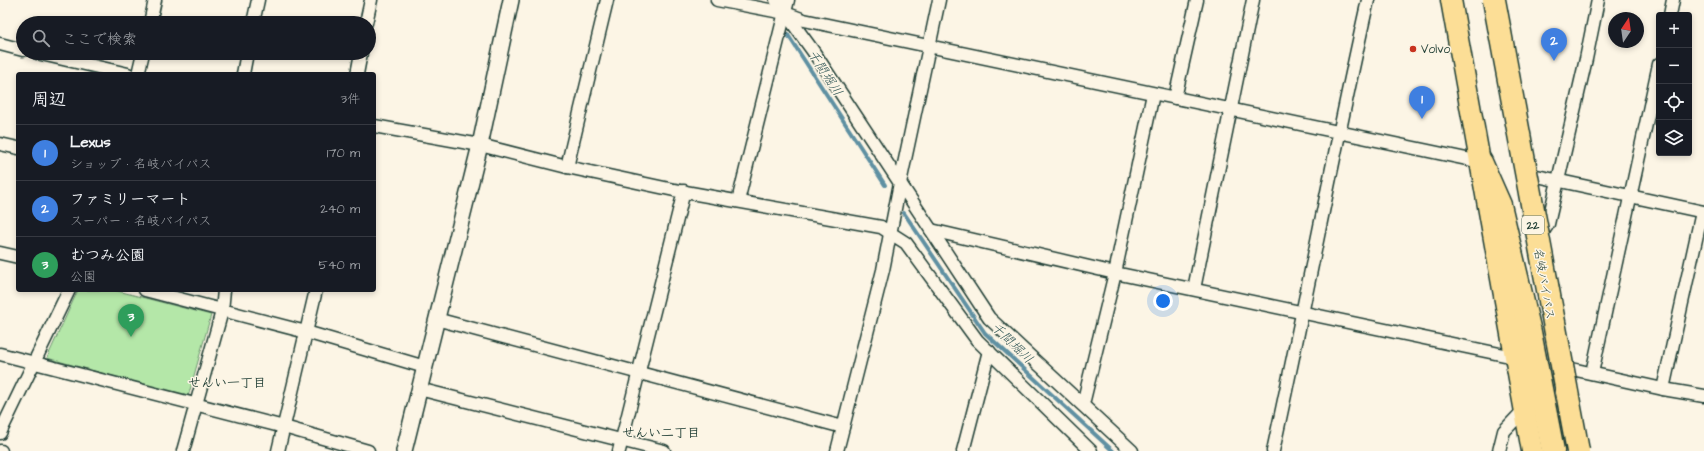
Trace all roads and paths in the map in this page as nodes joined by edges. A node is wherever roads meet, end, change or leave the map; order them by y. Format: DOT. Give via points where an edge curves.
graph roads {
  1 [pos="155,0"];
  2 [pos="258,0"];
  3 [pos="371,0"];
  4 [pos="511,0"];
  5 [pos="608,0"];
  6 [pos="717,0"];
  7 [pos="776,0"];
  8 [pos="788,0"];
  9 [pos="939,0"];
  10 [pos="1197,0"];
  11 [pos="1252,0"];
  12 [pos="1368,0"];
  13 [pos="1451,0"];
  14 [pos="1490,0"];
  15 [pos="1494,0"];
  16 [pos="1598,0"];
  17 [pos="1673,0"];
  18 [pos="1671,12"];
  19 [pos="785,13"];
  20 [pos="152,16"];
  21 [pos="255,16"];
  22 [pos="368,16"];
  23 [pos="0,44"];
  24 [pos="929,45"];
  25 [pos="16,48"];
  26 [pos="67,60"];
  27 [pos="141,60"];
  28 [pos="246,60"];
  29 [pos="359,60"];
  30 [pos="119,72"];
  31 [pos="138,72"];
  32 [pos="243,72"];
  33 [pos="356,72"];
  34 [pos="1656,78"];
  35 [pos="1153,94"];
  36 [pos="1175,98"];
  37 [pos="1229,110"];
  38 [pos="376,126"];
  39 [pos="1338,132"];
  40 [pos="0,144"];
  41 [pos="480,145"];
  42 [pos="16,148"];
  43 [pos="1482,162"];
  44 [pos="568,167"];
  45 [pos="1523,173"];
  46 [pos="1557,181"];
  47 [pos="900,183"];
  48 [pos="684,191"];
  49 [pos="1630,197"];
  50 [pos="738,201"];
  51 [pos="1703,212"];
  52 [pos="931,230"];
  53 [pos="890,232"];
  54 [pos="1536,242"];
  55 [pos="0,253"];
  56 [pos="16,257"];
  57 [pos="1115,273"];
  58 [pos="1194,289"];
  59 [pos="68,292"];
  60 [pos="152,292"];
  61 [pos="224,292"];
  62 [pos="316,292"];
  63 [pos="222,311"];
  64 [pos="1303,312"];
  65 [pos="436,319"];
  66 [pos="306,332"];
  67 [pos="989,351"];
  68 [pos="0,354"];
  69 [pos="1514,357"];
  70 [pos="35,362"];
  71 [pos="1558,366"];
  72 [pos="425,367"];
  73 [pos="639,372"];
  74 [pos="1592,373"];
  75 [pos="419,389"];
  76 [pos="1663,389"];
  77 [pos="1704,396"];
  78 [pos="1083,404"];
  79 [pos="195,405"];
  80 [pos="1524,410"];
  81 [pos="284,427"];
  82 [pos="843,427"];
  83 [pos="0,433"];
  84 [pos="621,445"];
  85 [pos="183,451"];
  86 [pos="278,451"];
  87 [pos="368,451"];
  88 [pos="404,451"];
  89 [pos="664,451"];
  90 [pos="837,451"];
  91 [pos="963,451"];
  92 [pos="1091,451"];
  93 [pos="1132,451"];
  94 [pos="1273,451"];
  95 [pos="1499,451"];
  96 [pos="1532,451"];
  97 [pos="1553,451"];
  98 [pos="1574,451"];
  99 [pos="1578,451"];
  1 -- 20 [label="street"];
  2 -- 21 [label="street"];
  3 -- 22 [label="street"];
  4 -- 41 [label="street"];
  5 -- 44 [label="street"];
  6 -- 19 [label="street"];
  7 -- 19 [label="street"];
  8 -- 19 [label="street"];
  9 -- 24 [label="street"];
  10 -- 36 [label="street"];
  11 -- 37 [label="street"];
  12 -- 39 [label="street"];
  13 -- 43 [label="highway"];
  14 -- 45 [label="highway, 名岐バイパス / 22"];
  15 -- 99 [label="highway, bridge"];
  16 -- 46 [label="street"];
  17 -- 18 [label="street"];
  19 -- 24 [label="street" via="804,20"];
  19 -- 47 [label="street"];
  19 -- 50 [label="street"];
  23 -- 25 [label="street"];
  24 -- 35 [label="street"];
  24 -- 47 [label="street"];
  26 -- 30 [label="street"];
  27 -- 31 [label="street"];
  28 -- 32 [label="street"];
  29 -- 33 [label="street"];
  34 -- 49 [label="street"];
  35 -- 36 [label="street"];
  35 -- 57 [label="street"];
  36 -- 37 [label="street"];
  37 -- 39 [label="street"];
  37 -- 58 [label="street"];
  38 -- 41 [label="street"];
  39 -- 43 [label="street"];
  39 -- 64 [label="street"];
  40 -- 42 [label="street"];
  41 -- 44 [label="street"];
  41 -- 65 [label="street"];
  43 -- 69 [label="highway"];
  43 -- 97 [label="highway" via="1500,205 1530,332"];
  44 -- 48 [label="street"];
  45 -- 46 [label="street"];
  45 -- 54 [label="highway, 名岐バイパス / 22"];
  46 -- 49 [label="street"];
  46 -- 54 [label="street" via="1548,224"];
  47 -- 52 [label="street"];
  47 -- 53 [label="street"];
  48 -- 50 [label="street"];
  48 -- 73 [label="street"];
  49 -- 51 [label="street"];
  49 -- 74 [label="street"];
  50 -- 53 [label="street" via="881,227"];
  51 -- 76 [label="street"];
  52 -- 57 [label="street"];
  52 -- 78 [label="street" via="989,318"];
  53 -- 67 [label="street" via="906,243 977,340"];
  53 -- 82 [label="street" via="883,270"];
  54 -- 71 [label="highway, 名岐バイパス / 22"];
  55 -- 56 [label="street"];
  57 -- 58 [label="street"];
  57 -- 78 [label="street"];
  58 -- 64 [label="street"];
  59 -- 70 [label="street"];
  60 -- 63 [label="street"];
  61 -- 63 [label="street"];
  62 -- 66 [label="street"];
  63 -- 66 [label="street"];
  63 -- 79 [label="street"];
  64 -- 69 [label="street"];
  64 -- 94 [label="street"];
  65 -- 72 [label="street"];
  65 -- 73 [label="street"];
  66 -- 72 [label="street"];
  66 -- 81 [label="street"];
  67 -- 91 [label="street"];
  67 -- 92 [label="street"];
  68 -- 70 [label="street"];
  69 -- 80 [label="highway"];
  70 -- 79 [label="street"];
  70 -- 83 [label="street"];
  71 -- 74 [label="street"];
  71 -- 98 [label="highway, 名岐バイパス / 22"];
  72 -- 75 [label="street"];
  73 -- 82 [label="street"];
  73 -- 84 [label="street"];
  74 -- 76 [label="street"];
  75 -- 84 [label="street"];
  75 -- 88 [label="street"];
  76 -- 77 [label="street"];
  78 -- 93 [label="street"];
  79 -- 81 [label="street"];
  79 -- 85 [label="street"];
  80 -- 95 [label="street" via="1504,431"];
  80 -- 96 [label="highway"];
  81 -- 86 [label="street"];
  81 -- 87 [label="street"];
  82 -- 90 [label="street"];
  84 -- 89 [label="street"];
}
